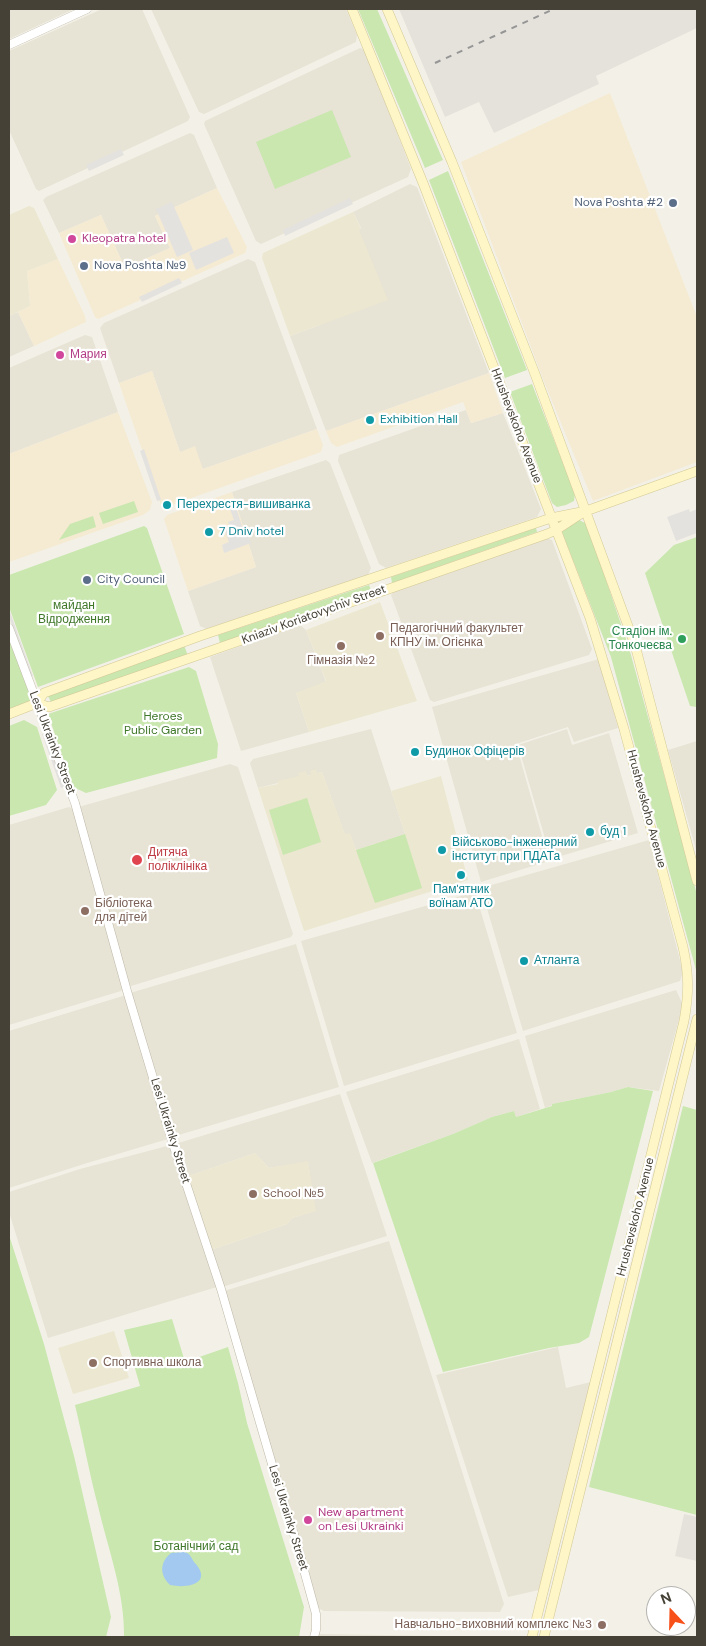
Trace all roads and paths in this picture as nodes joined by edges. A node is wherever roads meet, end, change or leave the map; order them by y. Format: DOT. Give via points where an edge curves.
graph roads {
  1 [pos="88,9"];
  2 [pos="352,9"];
  3 [pos="387,9"];
  4 [pos="9,45"];
  5 [pos="697,472"];
  6 [pos="586,511"];
  7 [pos="551,518"];
  8 [pos="556,530"];
  9 [pos="9,628"];
  10 [pos="38,703"];
  11 [pos="9,714"];
  12 [pos="697,880"];
  13 [pos="697,1019"];
  14 [pos="314,1637"];
  15 [pos="532,1637"];
  16 [pos="544,1637"];
  1 -- 4 [label="street"];
  2 -- 7 [label="main road, Hrushevskoho Avenue" via="423,183"];
  3 -- 6 [label="main road" via="452,162"];
  5 -- 6 [label="main road, Kniaziv Koriatovychiv Street"];
  6 -- 7 [label="main road, Kniaziv Koriatovychiv Street"];
  6 -- 8 [label="main road, Kniaziv Koriatovychiv Street"];
  6 -- 12 [label="main road" via="635,644"];
  7 -- 8 [label="main road, Hrushevskoho Avenue"];
  7 -- 10 [label="main road, Kniaziv Koriatovychiv Street" via="187,641 44,693"];
  8 -- 10 [label="main road, Kniaziv Koriatovychiv Street" via="49,707"];
  8 -- 15 [label="main road, Hrushevskoho Avenue" via="590,618 616,702 683,947 689,984 684,1021"];
  9 -- 10 [label="street, Lesi Ukrainky Street"];
  10 -- 11 [label="main road, Kniaziv Koriatovychiv Street"];
  10 -- 14 [label="street, Lesi Ukrainky Street" via="75,803 172,1141 221,1289 316,1614"];
  13 -- 16 [label="main road, Hrushevskoho Avenue"];
}
